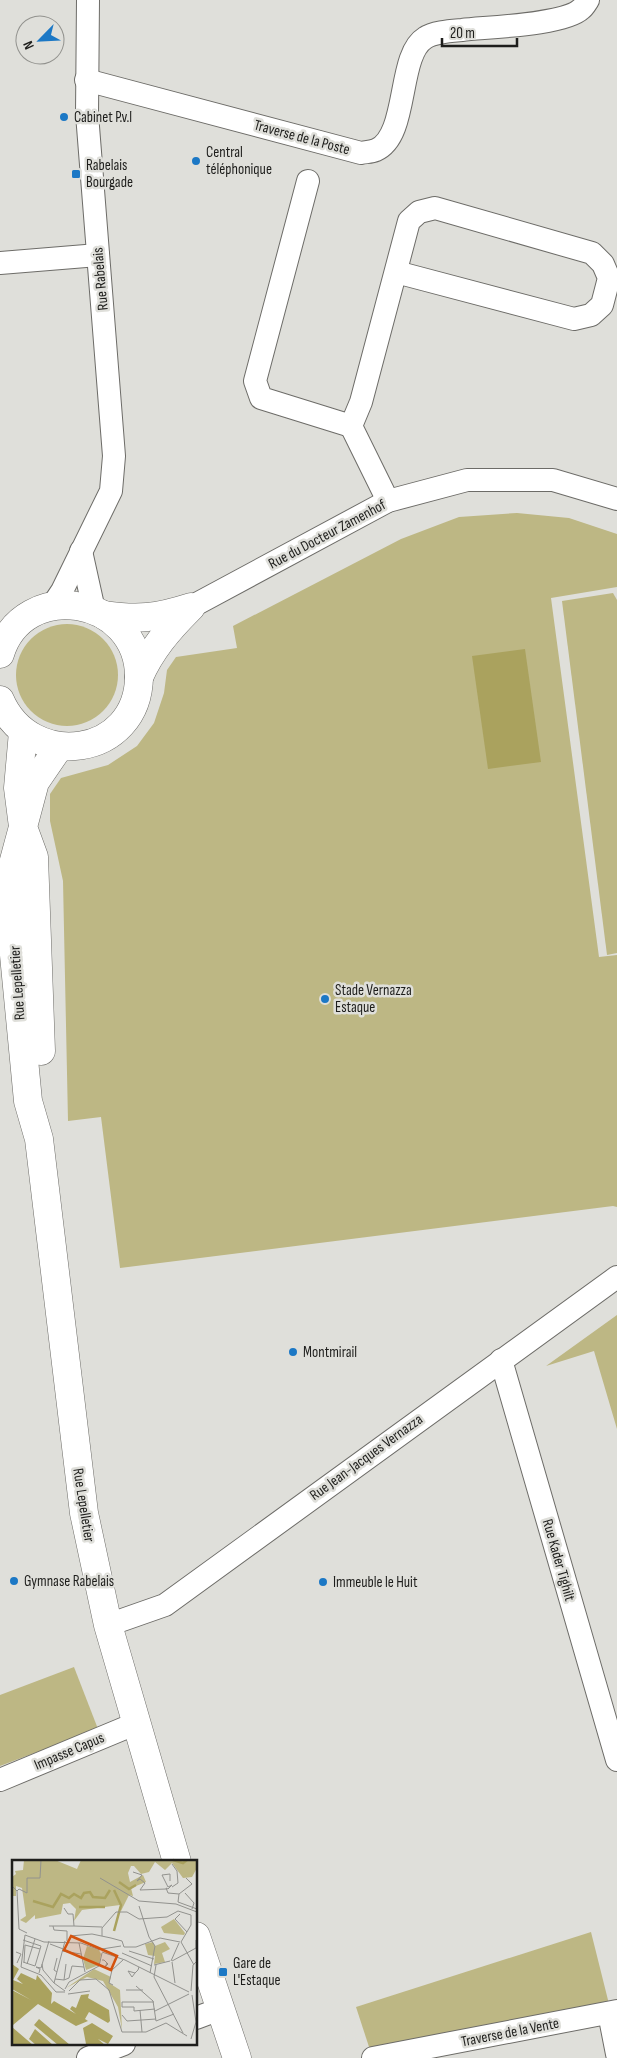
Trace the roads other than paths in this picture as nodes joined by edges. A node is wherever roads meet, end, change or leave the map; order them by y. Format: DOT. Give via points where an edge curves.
graph roads {
  1 [pos="88,0"];
  2 [pos="588,0"];
  3 [pos="86,80"];
  4 [pos="308,181"];
  5 [pos="98,256"];
  6 [pos="0,262"];
  7 [pos="396,272"];
  8 [pos="351,426"];
  9 [pos="617,499"];
  10 [pos="388,501"];
  11 [pos="81,551"];
  12 [pos="52,606"];
  13 [pos="190,607"];
  14 [pos="99,612"];
  15 [pos="1,649"];
  16 [pos="139,677"];
  17 [pos="0,700"];
  18 [pos="23,732"];
  19 [pos="59,747"];
  20 [pos="22,827"];
  21 [pos="617,1277"];
  22 [pos="501,1360"];
  23 [pos="108,1625"];
  24 [pos="137,1723"];
  25 [pos="617,1760"];
  26 [pos="0,1780"];
  27 [pos="176,1860"];
  28 [pos="198,1949"];
  29 [pos="613,2012"];
  30 [pos="208,2014"];
  31 [pos="119,2046"];
  32 [pos="617,2054"];
  33 [pos="88,2058"];
  34 [pos="236,2058"];
  35 [pos="373,2058"];
  1 -- 3 [label="street, Rue Rabelais"];
  2 -- 3 [label="street, Traverse de la Poste" via="580,10 545,22 450,31 425,38 414,47 402,103 388,139 377,150 361,153"];
  3 -- 5 [label="street, Rue Rabelais"];
  4 -- 8 [label="street" via="255,381 261,398"];
  5 -- 6 [label="street"];
  5 -- 11 [label="street, Rue Rabelais" via="114,456 111,491"];
  7 -- 7 [label="street" via="409,221 419,212 435,208 592,253 603,264 609,278 602,305 591,315 574,319"];
  7 -- 8 [label="street"];
  8 -- 10 [label="street"];
  9 -- 10 [label="street, Rue du Docteur Zamenhof" via="554,480 467,480"];
  10 -- 13 [label="street, Rue du Docteur Zamenhof"];
  11 -- 12 [label="street, Rue Rabelais"];
  11 -- 14 [label="street"];
  12 -- 14 [label="street, Rue du Docteur Zamenhof" via="73,605"];
  12 -- 15 [label="street" via="31,614 20,623"];
  13 -- 14 [label="street, Rue du Docteur Zamenhof" via="161,616 134,619"];
  13 -- 16 [label="street, Rue du Docteur Zamenhof" via="165,633"];
  14 -- 16 [label="street" via="126,635 133,648"];
  16 -- 19 [label="street" via="130,710 108,735 93,743"];
  17 -- 18 [label="street" via="6,713"];
  18 -- 19 [label="street" via="40,742"];
  18 -- 20 [label="street, Rue Lepelletier" via="18,788"];
  19 -- 20 [label="street, Rue Lepelletier" via="35,782"];
  20 -- 23 [label="street, Rue Lepelletier" via="13,864 14,955 28,1101 39,1139 84,1512"];
  21 -- 22 [label="street, Rue Jean-Jacques Vernazza"];
  22 -- 23 [label="street, Rue Jean-Jacques Vernazza" via="165,1605"];
  22 -- 25 [label="street, Rue Kader Tighilt"];
  23 -- 24 [label="street, Rue Lepelletier"];
  24 -- 26 [label="street, Impasse Capus"];
  24 -- 27 [label="street, Rue Lepelletier"];
  28 -- 30 [label="street"];
  29 -- 32 [label="street"];
  29 -- 35 [label="street, Traverse de la Vente"];
  30 -- 34 [label="street"];
  31 -- 33 [label="street"];
}
